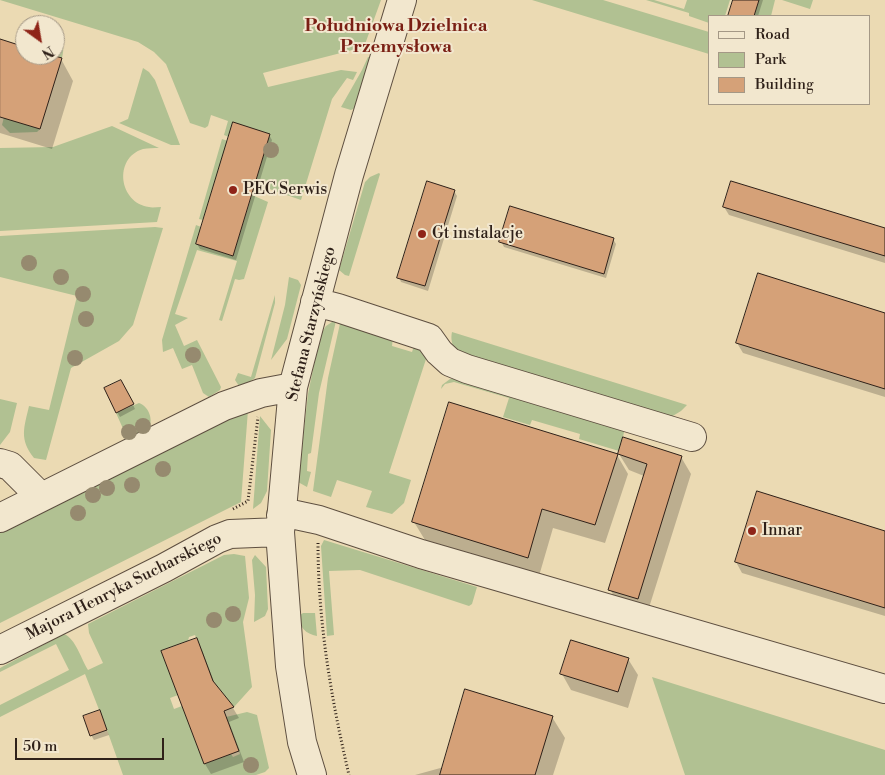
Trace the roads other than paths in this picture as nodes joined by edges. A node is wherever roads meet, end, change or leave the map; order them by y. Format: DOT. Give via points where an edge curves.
graph roads {
  1 [pos="402,0"];
  2 [pos="316,302"];
  3 [pos="293,387"];
  4 [pos="692,437"];
  5 [pos="0,463"];
  6 [pos="41,497"];
  7 [pos="0,518"];
  8 [pos="281,523"];
  9 [pos="0,650"];
  10 [pos="885,689"];
  11 [pos="312,775"];
  1 -- 2 [label="street, Stefana Starzyńskiego" via="349,175"];
  2 -- 3 [label="street, Stefana Starzyńskiego"];
  2 -- 4 [label="street" via="429,338 450,362 467,369"];
  3 -- 6 [label="street" via="261,393 224,406"];
  3 -- 8 [label="street, Stefana Starzyńskiego"];
  5 -- 6 [label="street" via="10,466"];
  6 -- 7 [label="street"];
  8 -- 9 [label="street, Majora Henryka Sucharskiego" via="230,534"];
  8 -- 10 [label="street, Majora Henryka Sucharskiego" via="291,514 319,520 421,554"];
  8 -- 11 [label="street, Stefana Starzyńskiego" via="290,666 302,742"];
}
